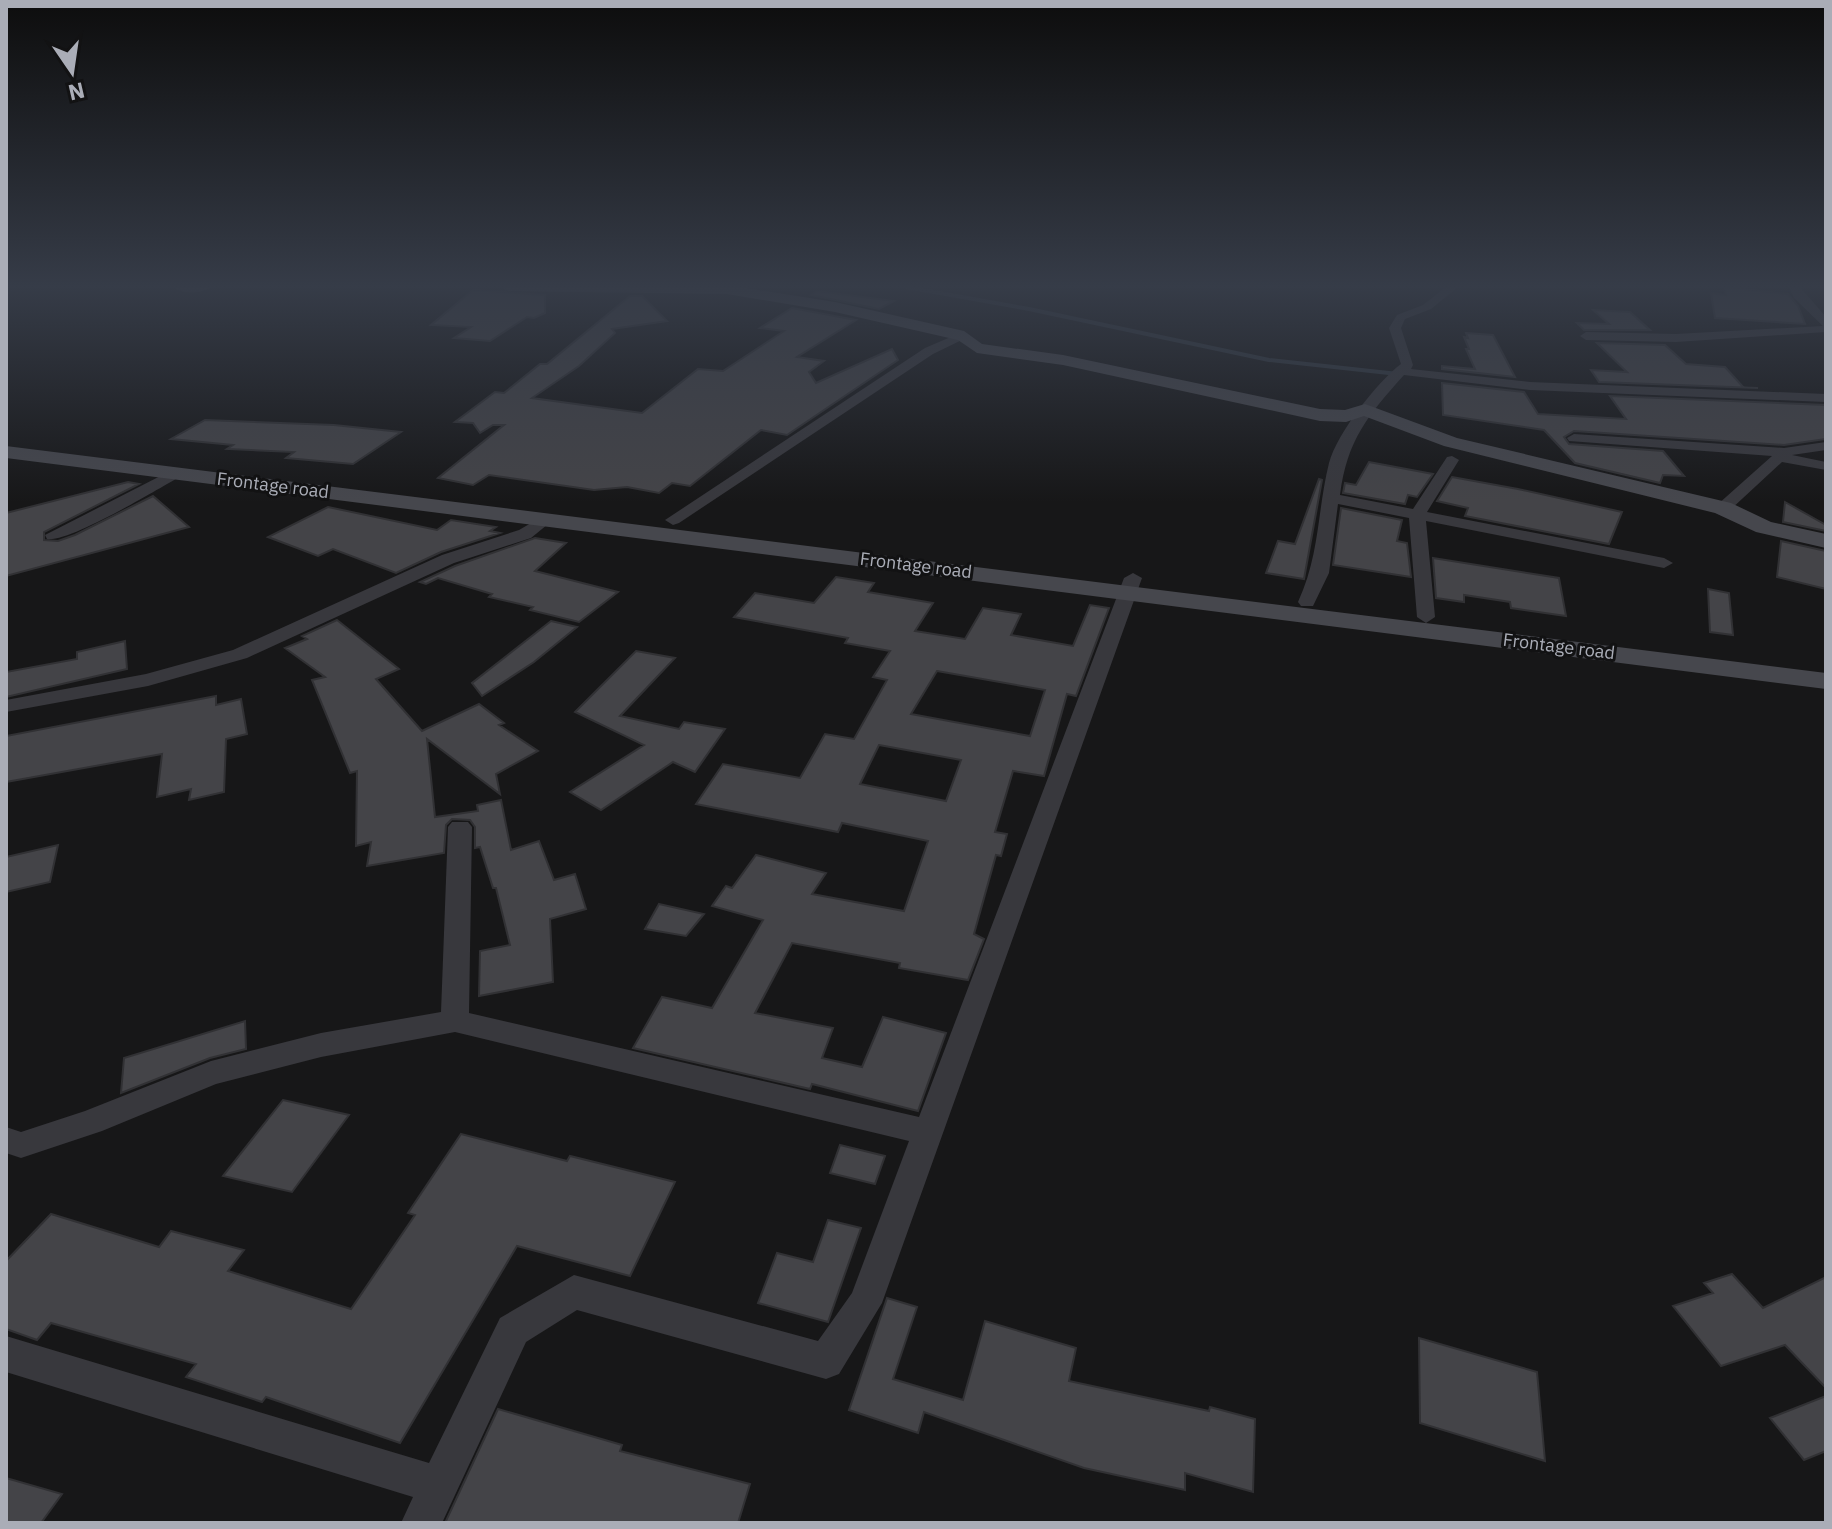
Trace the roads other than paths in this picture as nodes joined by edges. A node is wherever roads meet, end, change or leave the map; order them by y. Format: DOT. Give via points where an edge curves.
graph roads {
  1 [pos="918,358"];
  2 [pos="1051,358"];
  3 [pos="1405,358"];
  4 [pos="1395,376"];
  5 [pos="1826,398"];
  6 [pos="1365,410"];
  7 [pos="1574,438"];
  8 [pos="6,440"];
  9 [pos="1826,446"];
  10 [pos="6,452"];
  11 [pos="1781,454"];
  12 [pos="1452,460"];
  13 [pos="1826,466"];
  14 [pos="176,473"];
  15 [pos="1332,498"];
  16 [pos="1723,508"];
  17 [pos="1417,515"];
  18 [pos="545,520"];
  19 [pos="673,520"];
  20 [pos="53,535"];
  21 [pos="1826,541"];
  22 [pos="1664,563"];
  23 [pos="1130,584"];
  24 [pos="1307,602"];
  25 [pos="1426,617"];
  26 [pos="1826,666"];
  27 [pos="1826,681"];
  28 [pos="6,706"];
  29 [pos="460,827"];
  30 [pos="455,1021"];
  31 [pos="930,1133"];
  32 [pos="6,1140"];
  33 [pos="6,1354"];
  34 [pos="439,1485"];
  35 [pos="421,1523"];
  1 -- 19 [label="street"];
  2 -- 6 [label="main road" via="1320,415"];
  3 -- 4 [label="street" via="1407,365"];
  4 -- 5 [label="street"];
  4 -- 6 [label="street"];
  6 -- 15 [label="street" via="1337,460"];
  6 -- 16 [label="main road" via="1451,442"];
  7 -- 11 [label="street"];
  8 -- 19 [label="main road"];
  9 -- 11 [label="street"];
  10 -- 14 [label="main road, Frontage road"];
  11 -- 13 [label="street"];
  11 -- 16 [label="street"];
  12 -- 17 [label="street"];
  14 -- 18 [label="main road, Frontage road"];
  14 -- 20 [label="street"];
  15 -- 17 [label="street"];
  15 -- 24 [label="street" via="1320,573"];
  16 -- 21 [label="main road" via="1764,527"];
  17 -- 22 [label="street"];
  17 -- 25 [label="street"];
  18 -- 23 [label="main road, Frontage road"];
  18 -- 28 [label="street" via="525,534 448,559 240,654 148,680"];
  19 -- 23 [label="main road"];
  23 -- 24 [label="main road"];
  23 -- 27 [label="main road, Frontage road"];
  23 -- 31 [label="street"];
  24 -- 25 [label="main road"];
  25 -- 26 [label="main road"];
  29 -- 30 [label="street"];
  30 -- 31 [label="street"];
  30 -- 32 [label="street" via="321,1045 211,1073 21,1145"];
  31 -- 34 [label="street" via="865,1303 826,1361 574,1292 513,1330"];
  33 -- 34 [label="street"];
  34 -- 35 [label="street"];
}
